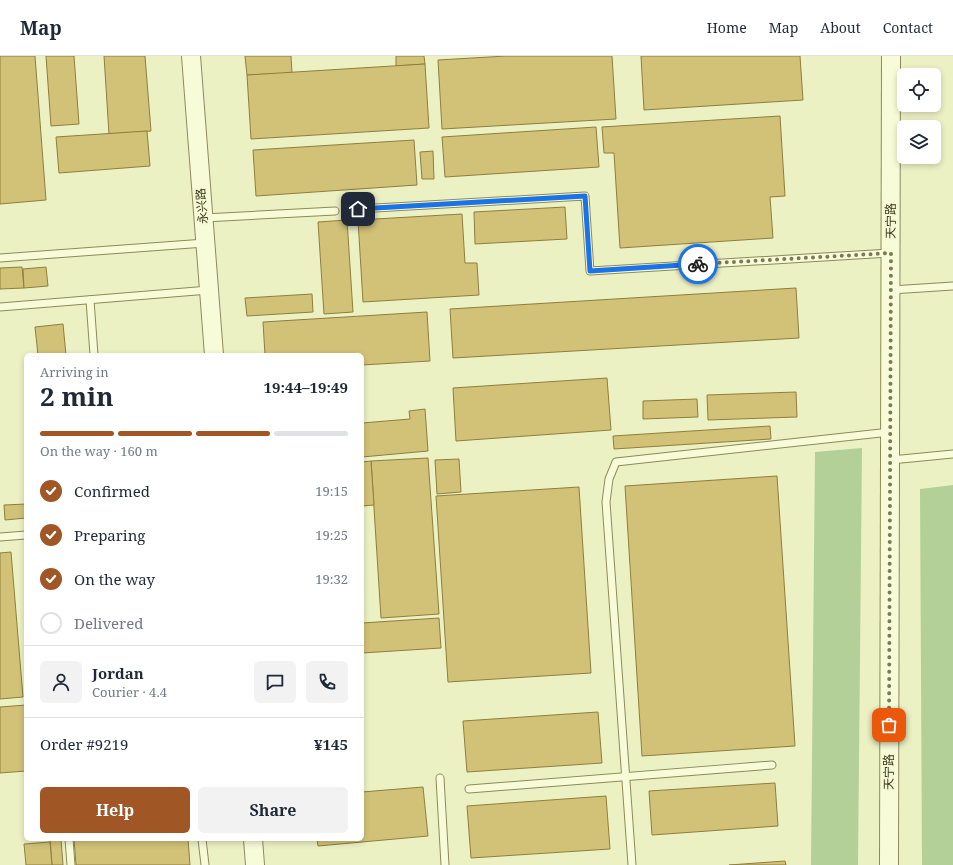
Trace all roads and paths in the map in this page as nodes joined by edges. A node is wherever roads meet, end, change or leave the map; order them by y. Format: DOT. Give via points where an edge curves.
graph roads {
  1 [pos="190,56"];
  2 [pos="891,56"];
  3 [pos="358,209"];
  4 [pos="334,211"];
  5 [pos="203,218"];
  6 [pos="206,243"];
  7 [pos="891,253"];
  8 [pos="0,258"];
  9 [pos="953,286"];
  10 [pos="209,290"];
  11 [pos="891,290"];
  12 [pos="90,300"];
  13 [pos="0,308"];
  14 [pos="94,353"];
  15 [pos="214,353"];
  16 [pos="890,432"];
  17 [pos="953,454"];
  18 [pos="890,460"];
  19 [pos="24,535"];
  20 [pos="0,537"];
  21 [pos="772,765"];
  22 [pos="626,776"];
  23 [pos="440,778"];
  24 [pos="469,789"];
  25 [pos="69,841"];
  26 [pos="202,841"];
  27 [pos="253,841"];
  28 [pos="71,865"];
  29 [pos="205,865"];
  30 [pos="255,865"];
  31 [pos="446,865"];
  32 [pos="632,865"];
  33 [pos="889,865"];
  1 -- 5 [label="street, 永兴路"];
  2 -- 7 [label="street, 天宁路"];
  3 -- 7 [label="lane" via="585,196 590,271"];
  4 -- 5 [label="lane"];
  5 -- 6 [label="street, 永兴路"];
  6 -- 8 [label="lane"];
  6 -- 10 [label="street, 永兴路"];
  7 -- 11 [label="street, 天宁路"];
  9 -- 11 [label="lane"];
  10 -- 12 [label="lane"];
  10 -- 15 [label="street, 永兴路"];
  11 -- 16 [label="street, 天宁路"];
  12 -- 13 [label="lane"];
  12 -- 14 [label="lane"];
  16 -- 18 [label="street, 天宁路"];
  16 -- 22 [label="lane" via="616,462 609,479 606,502"];
  17 -- 18 [label="lane"];
  18 -- 33 [label="street, 天宁路"];
  19 -- 20 [label="lane"];
  21 -- 22 [label="lane"];
  22 -- 24 [label="lane"];
  22 -- 32 [label="lane"];
  23 -- 31 [label="lane"];
  25 -- 28 [label="lane"];
  26 -- 29 [label="lane"];
  27 -- 30 [label="street"];
}
